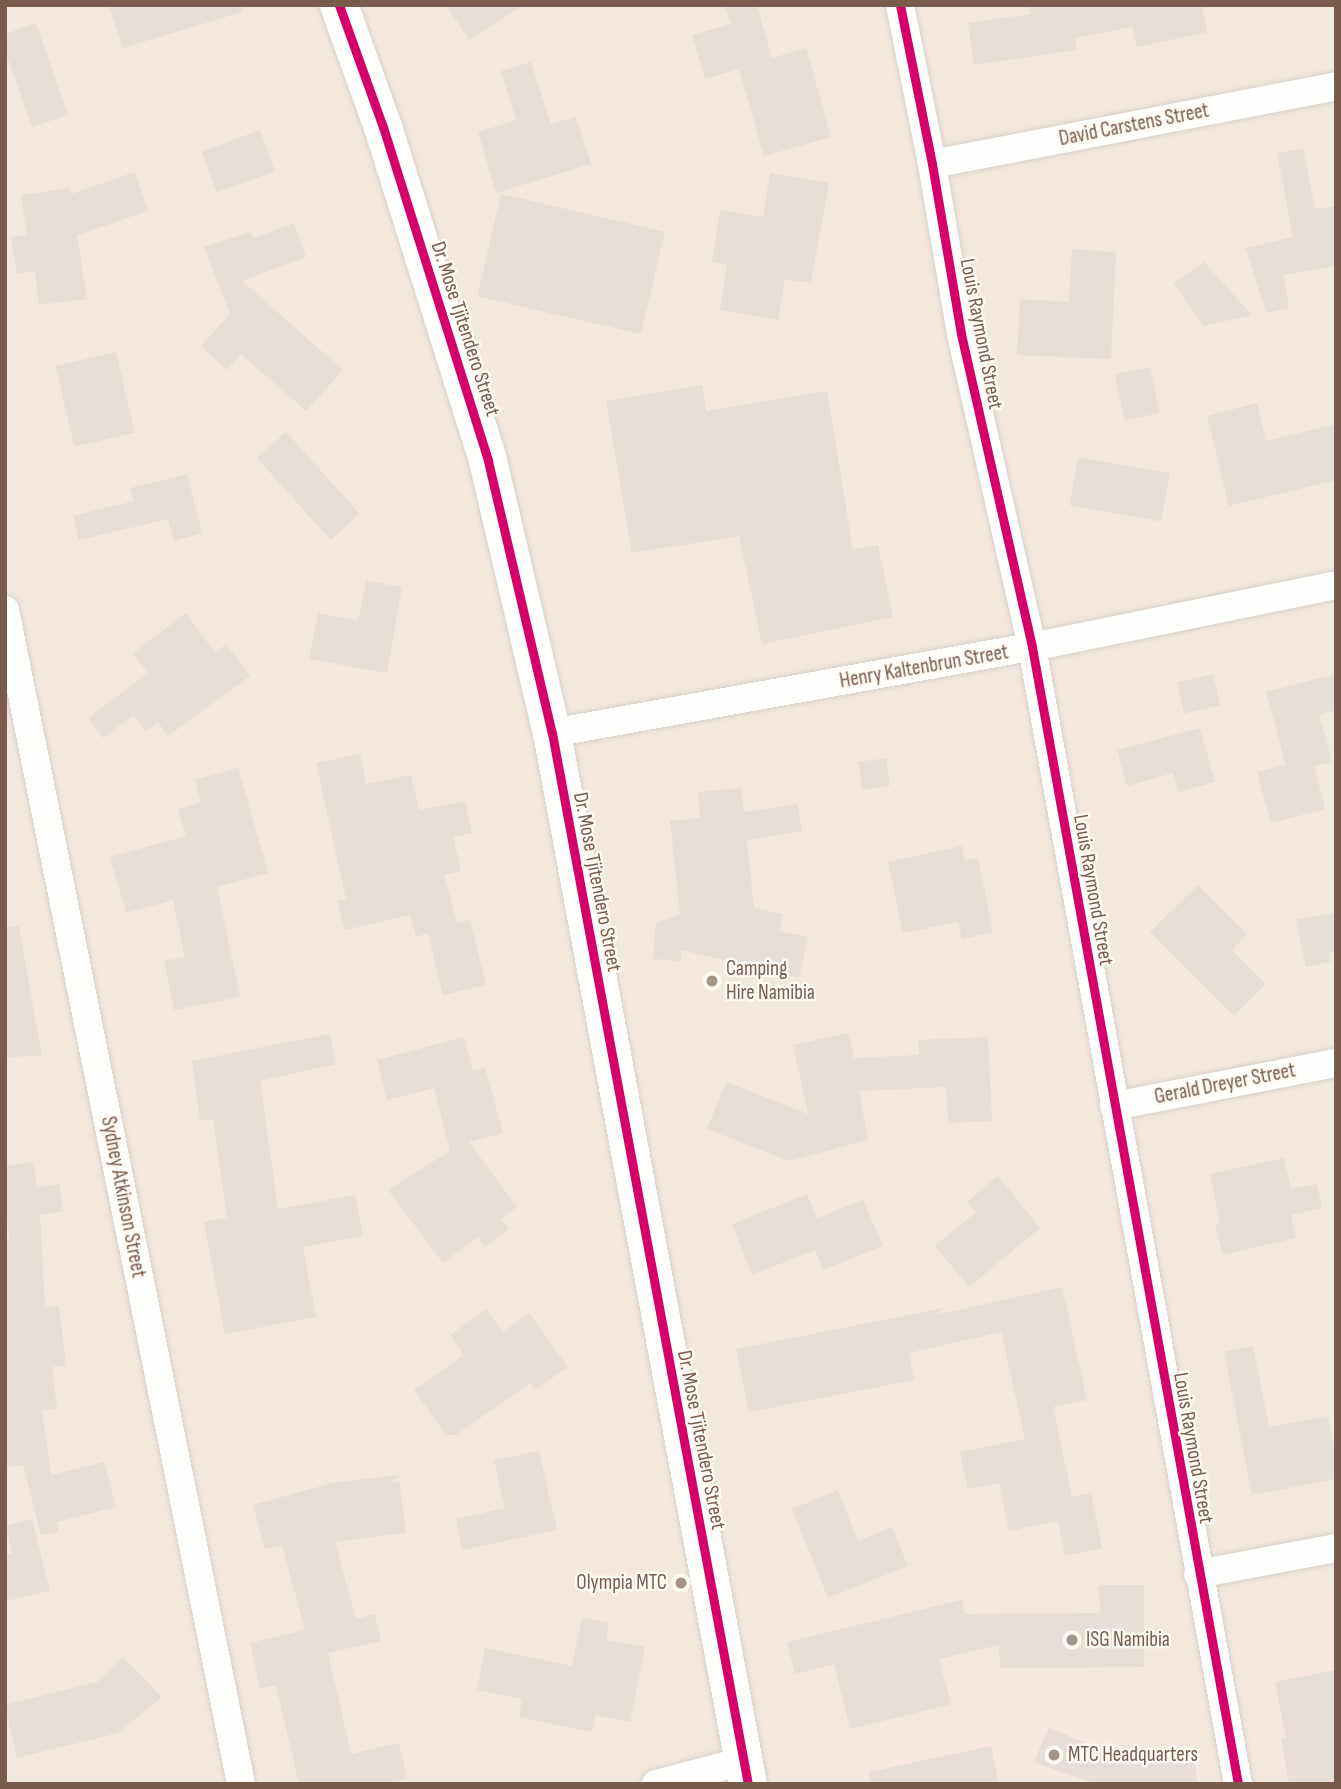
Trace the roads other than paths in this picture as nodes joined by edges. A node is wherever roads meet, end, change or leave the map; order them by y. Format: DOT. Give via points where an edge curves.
graph roads {
  1 [pos="339,5"];
  2 [pos="900,5"];
  3 [pos="1336,86"];
  4 [pos="932,164"];
  5 [pos="1336,586"];
  6 [pos="5,610"];
  7 [pos="1032,647"];
  8 [pos="552,733"];
  9 [pos="1336,1063"];
  10 [pos="1114,1106"];
  11 [pos="1336,1548"];
  12 [pos="1198,1574"];
  13 [pos="745,1772"];
  14 [pos="241,1784"];
  15 [pos="656,1784"];
  16 [pos="1238,1784"];
  1 -- 8 [label="street, Dr. Mose Tjitendero Street" via="383,127 488,461"];
  2 -- 4 [label="street, Louis Raymond Street"];
  3 -- 4 [label="street, David Carstens Street"];
  4 -- 7 [label="street, Louis Raymond Street" via="961,334"];
  5 -- 7 [label="street, Henry Kaltenbrun Street"];
  6 -- 14 [label="street, Sydney Atkinson Street"];
  7 -- 8 [label="street, Henry Kaltenbrun Street"];
  7 -- 10 [label="street, Louis Raymond Street"];
  8 -- 13 [label="street, Dr. Mose Tjitendero Street"];
  9 -- 10 [label="street, Gerald Dreyer Street"];
  10 -- 12 [label="street, Louis Raymond Street"];
  11 -- 12 [label="street"];
  12 -- 16 [label="street, Louis Raymond Street"];
  13 -- 15 [label="street"];
}
